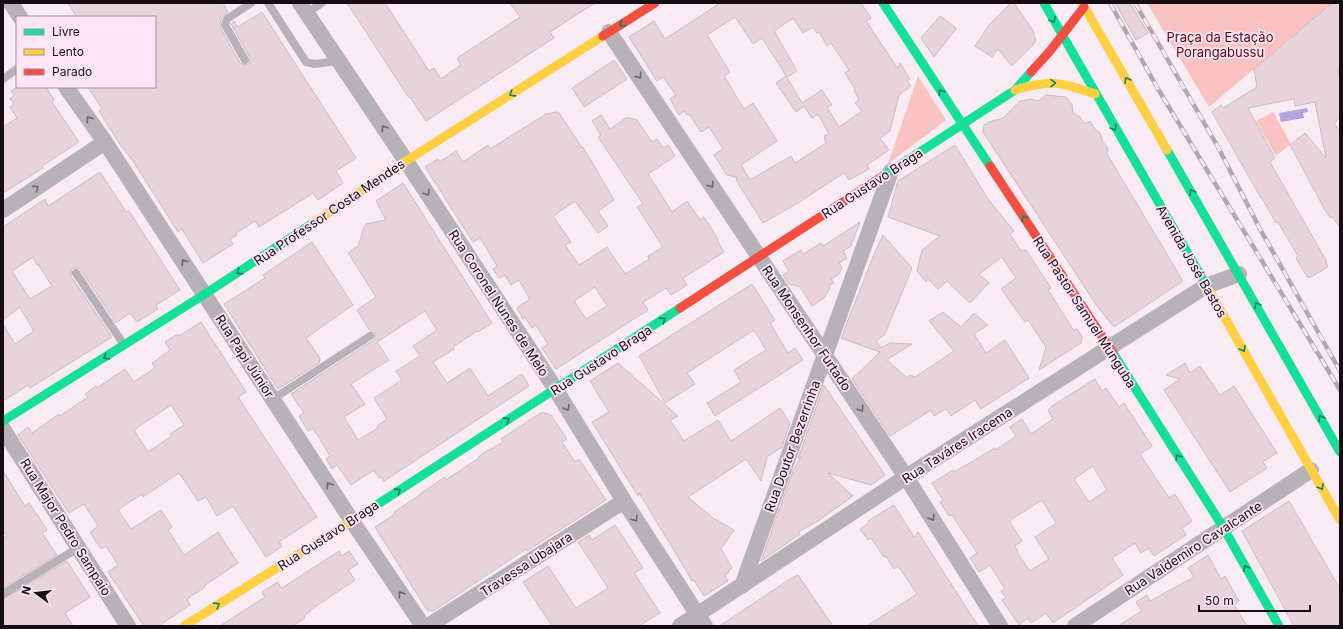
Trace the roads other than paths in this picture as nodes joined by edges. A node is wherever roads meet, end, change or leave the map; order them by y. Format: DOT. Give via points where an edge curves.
graph roads {
  1 [pos="11,3"];
  2 [pos="251,3"];
  3 [pos="268,3"];
  4 [pos="322,3"];
  5 [pos="655,3"];
  6 [pos="883,3"];
  7 [pos="1044,3"];
  8 [pos="1083,5"];
  9 [pos="304,8"];
  10 [pos="19,16"];
  11 [pos="609,32"];
  12 [pos="1062,36"];
  13 [pos="245,60"];
  14 [pos="339,61"];
  15 [pos="16,70"];
  16 [pos="3,79"];
  17 [pos="67,88"];
  18 [pos="1015,90"];
  19 [pos="1095,94"];
  20 [pos="963,125"];
  21 [pos="105,142"];
  22 [pos="406,161"];
  23 [pos="892,171"];
  24 [pos="3,210"];
  25 [pos="759,257"];
  26 [pos="76,273"];
  27 [pos="1239,274"];
  28 [pos="1206,286"];
  29 [pos="205,294"];
  30 [pos="370,336"];
  31 [pos="124,345"];
  32 [pos="1109,347"];
  33 [pos="825,354"];
  34 [pos="555,389"];
  35 [pos="273,399"];
  36 [pos="3,421"];
  37 [pos="3,429"];
  38 [pos="1340,452"];
  39 [pos="1311,470"];
  40 [pos="906,477"];
  41 [pos="624,501"];
  42 [pos="1340,520"];
  43 [pos="352,521"];
  44 [pos="1223,527"];
  45 [pos="78,548"];
  46 [pos="742,586"];
  47 [pos="3,594"];
  48 [pos="701,621"];
  49 [pos="128,626"];
  50 [pos="184,626"];
  51 [pos="422,626"];
  52 [pos="428,626"];
  53 [pos="680,626"];
  54 [pos="1000,626"];
  55 [pos="1075,626"];
  56 [pos="1279,626"];
  1 -- 10 [label="street"];
  2 -- 13 [label="lane" via="227,19 225,25"];
  3 -- 14 [label="lane" via="306,62 314,64"];
  4 -- 9 [label="lane"];
  5 -- 11 [label="street, Rua Professor Costa Mendes, one-way"];
  20 -- 6 [label="street, Rua Pastor Samuel Munguba, one-way"];
  7 -- 12 [label="street, Avenida José Bastos, one-way"];
  8 -- 12 [label="street, Rua Gustavo Braga"];
  27 -- 8 [label="street, one-way"];
  9 -- 14 [label="street, Rua Coronel Nunes de Melo"];
  11 -- 22 [label="street, Rua Professor Costa Mendes, one-way"];
  11 -- 25 [label="street, Rua Monsenhor Furtado, one-way"];
  12 -- 18 [label="street, Rua Gustavo Braga"];
  12 -- 19 [label="street, Avenida José Bastos"];
  22 -- 14 [label="street, Rua Coronel Nunes de Melo, one-way"];
  15 -- 16 [label="lane"];
  21 -- 17 [label="street, Rua Papi Júnior, one-way"];
  18 -- 19 [label="street, Rua Gustavo Braga, one-way" via="1037,84 1058,83"];
  18 -- 20 [label="street, Rua Gustavo Braga"];
  19 -- 28 [label="street, Avenida José Bastos, one-way"];
  20 -- 23 [label="street, Rua Gustavo Braga"];
  32 -- 20 [label="street, Rua Pastor Samuel Munguba, one-way"];
  24 -- 21 [label="street, one-way"];
  29 -- 21 [label="street, Rua Papi Júnior, one-way"];
  22 -- 29 [label="street, Rua Professor Costa Mendes, one-way"];
  22 -- 34 [label="street, Rua Coronel Nunes de Melo, one-way"];
  23 -- 25 [label="street, Rua Gustavo Braga"];
  23 -- 33 [label="street, Rua Doutor Bezerrinha"];
  25 -- 33 [label="street, Rua Monsenhor Furtado"];
  34 -- 25 [label="street, Rua Gustavo Braga, one-way"];
  26 -- 31 [label="lane"];
  27 -- 28 [label="street, Rua Taváres Iracema"];
  38 -- 27 [label="street, one-way"];
  28 -- 32 [label="street, Rua Taváres Iracema"];
  28 -- 39 [label="street, Avenida José Bastos, one-way"];
  29 -- 31 [label="street, Rua Professor Costa Mendes"];
  29 -- 35 [label="street, Rua Papi Júnior"];
  30 -- 35 [label="lane"];
  31 -- 36 [label="street, Rua Professor Costa Mendes, one-way"];
  32 -- 40 [label="street, Rua Taváres Iracema"];
  44 -- 32 [label="street, Rua Pastor Samuel Munguba, one-way"];
  33 -- 40 [label="street, Rua Monsenhor Furtado, one-way"];
  33 -- 46 [label="street, Rua Doutor Bezerrinha"];
  34 -- 41 [label="street, Rua Coronel Nunes de Melo, one-way"];
  43 -- 34 [label="street, Rua Gustavo Braga, one-way"];
  43 -- 35 [label="street, Rua Papi Júnior, one-way"];
  37 -- 45 [label="street, Rua Major Pedro Sampaio"];
  39 -- 42 [label="street, Avenida José Bastos, one-way"];
  39 -- 44 [label="street, Rua Valdemiro Cavalcante"];
  40 -- 46 [label="street, Rua Taváres Iracema"];
  40 -- 54 [label="street, Rua Monsenhor Furtado, one-way"];
  41 -- 48 [label="street, Rua Coronel Nunes de Melo, one-way"];
  41 -- 52 [label="street, Travessa Ubajara"];
  50 -- 43 [label="street, Rua Gustavo Braga, one-way"];
  51 -- 43 [label="street, Rua Papi Júnior, one-way"];
  44 -- 55 [label="street, Rua Valdemiro Cavalcante"];
  56 -- 44 [label="street, Rua Pastor Samuel Munguba, one-way"];
  45 -- 47 [label="lane"];
  45 -- 49 [label="street, Rua Major Pedro Sampaio"];
  46 -- 48 [label="street, Rua Taváres Iracema"];
  48 -- 53 [label="street, Rua Taváres Iracema"];
}
